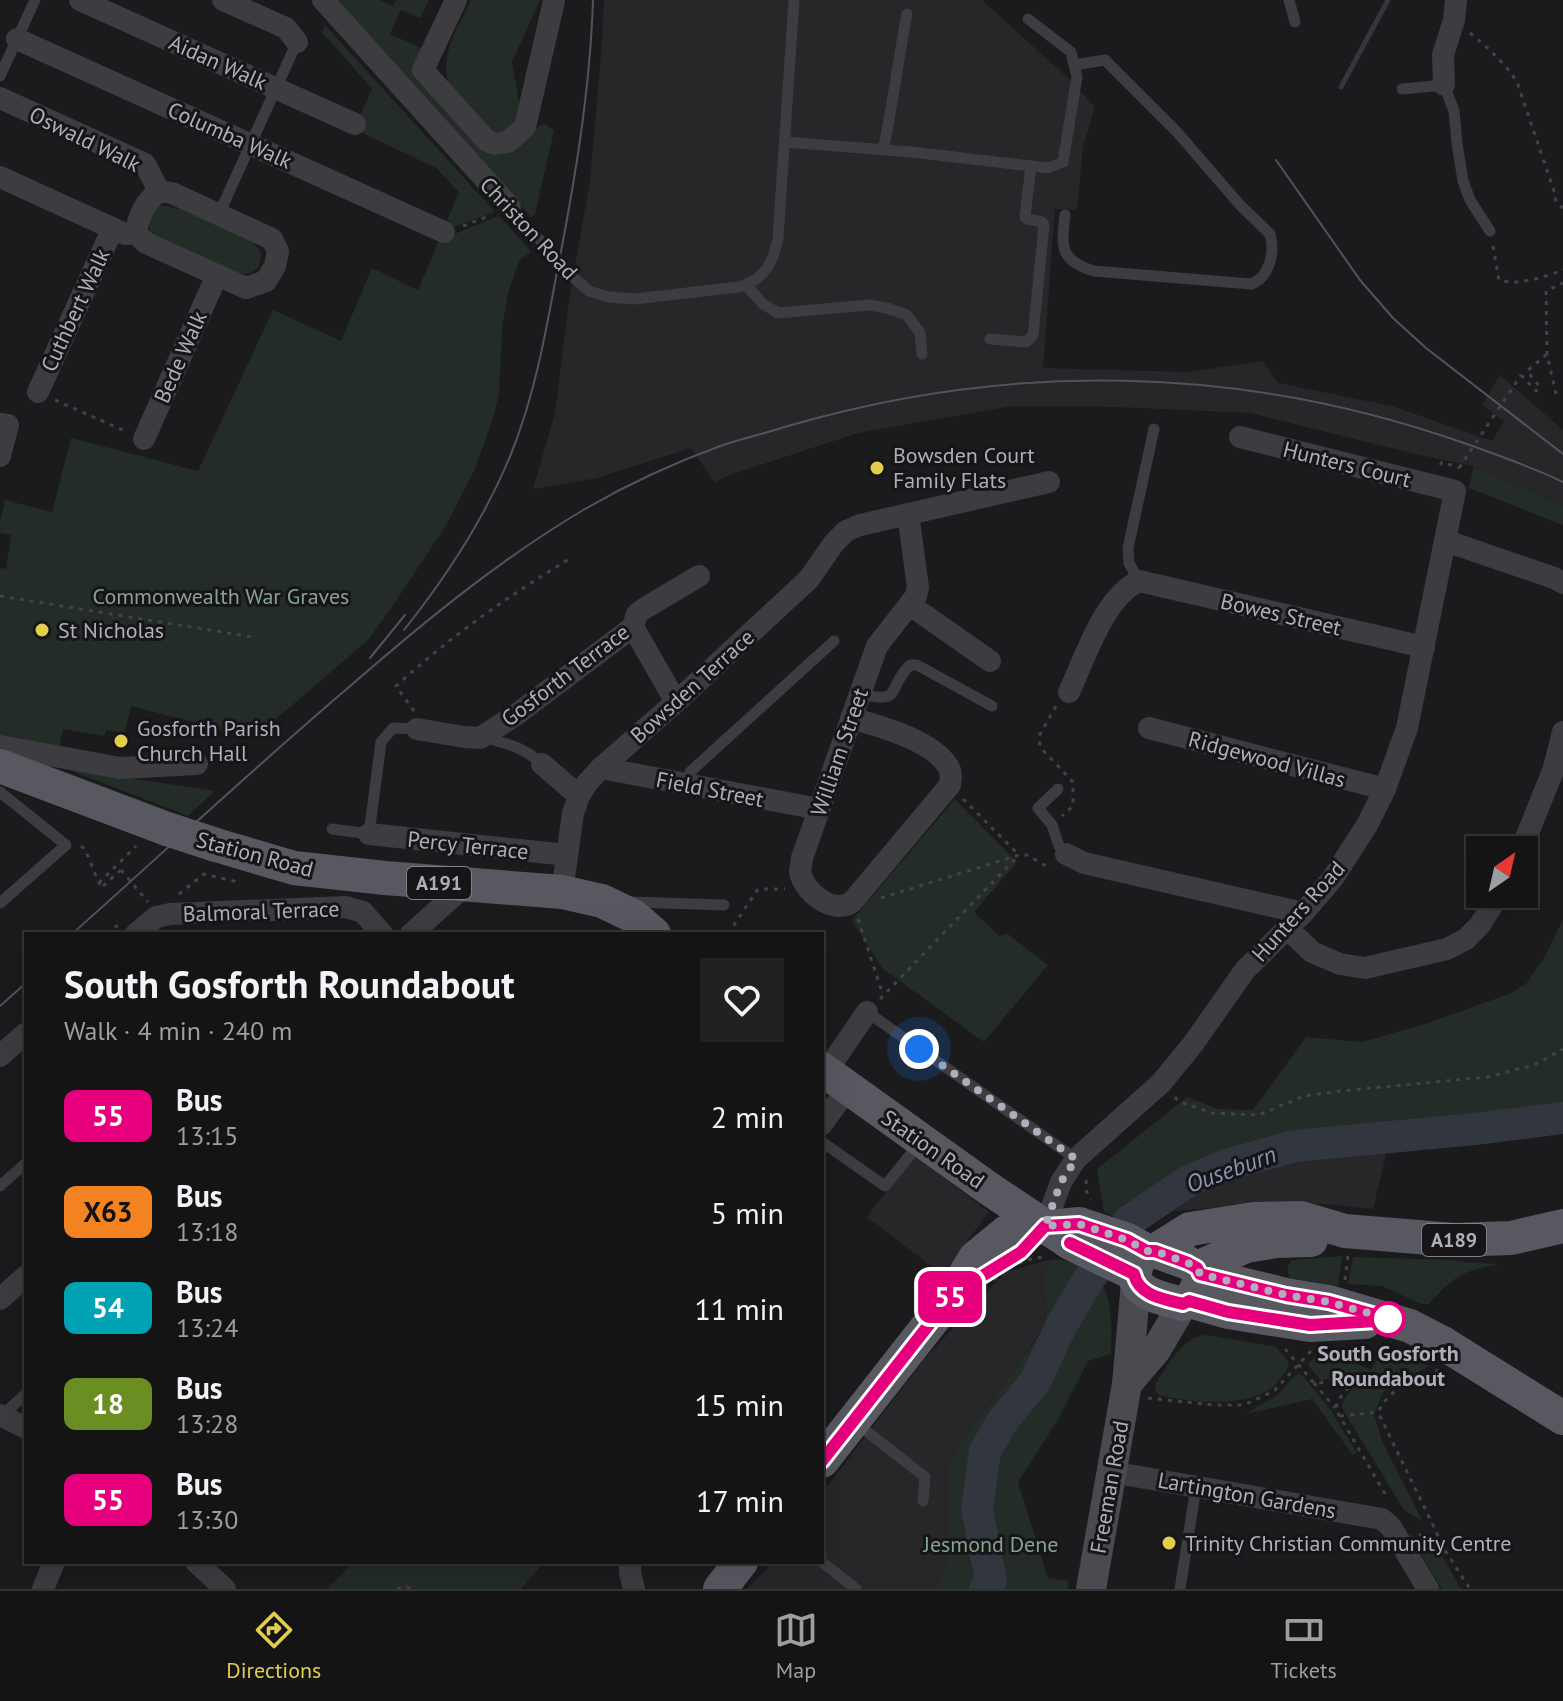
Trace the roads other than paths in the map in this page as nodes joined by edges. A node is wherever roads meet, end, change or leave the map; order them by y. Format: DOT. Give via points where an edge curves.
graph roads {
  1 [pos="35,0"];
  2 [pos="80,0"];
  3 [pos="223,0"];
  4 [pos="323,0"];
  5 [pos="456,0"];
  6 [pos="1289,0"];
  7 [pos="554,1"];
  8 [pos="794,5"];
  9 [pos="1455,10"];
  10 [pos="907,14"];
  11 [pos="1028,19"];
  12 [pos="1295,22"];
  13 [pos="17,39"];
  14 [pos="297,42"];
  15 [pos="1074,65"];
  16 [pos="0,76"];
  17 [pos="1444,85"];
  18 [pos="276,88"];
  19 [pos="1402,89"];
  20 [pos="0,98"];
  21 [pos="355,124"];
  22 [pos="785,142"];
  23 [pos="250,144"];
  24 [pos="883,150"];
  25 [pos="1031,166"];
  26 [pos="0,177"];
  27 [pos="159,191"];
  28 [pos="510,207"];
  29 [pos="219,214"];
  30 [pos="1065,215"];
  31 [pos="113,228"];
  32 [pos="1490,231"];
  33 [pos="444,232"];
  34 [pos="136,233"];
  35 [pos="217,275"];
  36 [pos="746,285"];
  37 [pos="990,339"];
  38 [pos="922,354"];
  39 [pos="38,392"];
  40 [pos="0,424"];
  41 [pos="1154,429"];
  42 [pos="1240,437"];
  43 [pos="144,439"];
  44 [pos="0,456"];
  45 [pos="1049,482"];
  46 [pos="1455,491"];
  47 [pos="908,514"];
  48 [pos="1446,541"];
  49 [pos="699,576"];
  50 [pos="1139,581"];
  51 [pos="1563,583"];
  52 [pos="910,605"];
  53 [pos="633,627"];
  54 [pos="834,641"];
  55 [pos="1424,647"];
  56 [pos="990,661"];
  57 [pos="1069,692"];
  58 [pos="860,694"];
  59 [pos="676,702"];
  60 [pos="992,706"];
  61 [pos="851,718"];
  62 [pos="1149,728"];
  63 [pos="417,729"];
  64 [pos="1563,732"];
  65 [pos="480,738"];
  66 [pos="0,746"];
  67 [pos="197,764"];
  68 [pos="542,764"];
  69 [pos="0,766"];
  70 [pos="601,768"];
  71 [pos="688,785"];
  72 [pos="1058,789"];
  73 [pos="1385,789"];
  74 [pos="0,793"];
  75 [pos="579,796"];
  76 [pos="819,809"];
  77 [pos="332,829"];
  78 [pos="369,834"];
  79 [pos="1527,836"];
  80 [pos="567,855"];
  81 [pos="1059,861"];
  82 [pos="466,885"];
  83 [pos="562,892"];
  84 [pos="602,901"];
  85 [pos="0,903"];
  86 [pos="724,905"];
  87 [pos="1490,908"];
  88 [pos="1295,920"];
  89 [pos="423,930"];
  90 [pos="138,932"];
  91 [pos="380,932"];
  92 [pos="652,932"];
  93 [pos="872,1007"];
  94 [pos="24,1035"];
  95 [pos="0,1056"];
  96 [pos="832,1076"];
  97 [pos="824,1114"];
  98 [pos="922,1141"];
  99 [pos="824,1143"];
  100 [pos="24,1165"];
  101 [pos="1081,1168"];
  102 [pos="0,1186"];
  103 [pos="1563,1226"];
  104 [pos="1049,1241"];
  105 [pos="1347,1241"];
  106 [pos="1262,1243"];
  107 [pos="1122,1250"];
  108 [pos="24,1278"];
  109 [pos="1247,1285"];
  110 [pos="1192,1287"];
  111 [pos="0,1299"];
  112 [pos="1393,1320"];
  113 [pos="1133,1391"];
  114 [pos="24,1396"];
  115 [pos="1,1415"];
  116 [pos="1563,1418"];
  117 [pos="853,1420"];
  118 [pos="24,1427"];
  119 [pos="824,1455"];
  120 [pos="1111,1472"];
  121 [pos="1196,1487"];
  122 [pos="923,1501"];
  123 [pos="53,1564"];
  124 [pos="630,1564"];
  125 [pos="824,1564"];
  126 [pos="204,1571"];
  127 [pos="43,1589"];
  128 [pos="225,1589"];
  129 [pos="634,1589"];
  130 [pos="856,1589"];
  131 [pos="1091,1589"];
  132 [pos="1180,1589"];
  133 [pos="1428,1589"];
  1 -- 13 [label="lane"];
  2 -- 18 [label="street, Aidan Walk"];
  3 -- 14 [label="street" via="286,28"];
  4 -- 28 [label="street, Christon Road"];
  5 -- 7 [label="street" via="423,70 495,144 508,142 525,127"];
  6 -- 12 [label="lane"];
  8 -- 22 [label="lane"];
  9 -- 17 [label="street" via="1443,55"];
  10 -- 24 [label="lane"];
  11 -- 15 [label="lane" via="1071,52"];
  13 -- 16 [label="lane"];
  13 -- 23 [label="street, Columba Walk"];
  14 -- 18 [label="lane"];
  15 -- 25 [label="lane" via="1077,77 1063,162 1048,168"];
  15 -- 30 [label="lane" via="1105,60 1270,234 1271,256 1260,281 1251,284 1094,271 1080,267 1064,250"];
  17 -- 19 [label="lane"];
  17 -- 32 [label="lane" via="1454,111 1463,181"];
  18 -- 21 [label="street, Aidan Walk"];
  18 -- 23 [label="lane"];
  20 -- 27 [label="street, Oswald Walk" via="145,164"];
  22 -- 24 [label="lane"];
  22 -- 36 [label="lane" via="774,257"];
  23 -- 29 [label="lane"];
  23 -- 33 [label="street, Columba Walk"];
  24 -- 25 [label="lane"];
  25 -- 37 [label="lane" via="1025,217 1044,225 1033,335 1026,342"];
  26 -- 31 [label="street"];
  27 -- 29 [label="street"];
  27 -- 34 [label="street" via="148,199"];
  28 -- 36 [label="lane, Christon Road" via="589,291 634,299"];
  29 -- 35 [label="street" via="272,239 278,251 266,281 246,288"];
  31 -- 34 [label="street"];
  31 -- 39 [label="street, Cuthbert Walk"];
  34 -- 35 [label="street" via="146,243"];
  35 -- 43 [label="street, Bede Walk"];
  36 -- 38 [label="lane" via="778,313 869,305 907,315 920,333"];
  40 -- 44 [label="street" via="8,425"];
  41 -- 50 [label="lane" via="1128,548"];
  42 -- 46 [label="street, Hunters Court"];
  45 -- 47 [label="street, Bowsden Terrace"];
  46 -- 48 [label="street, Hunters Road"];
  47 -- 52 [label="street" via="918,587"];
  47 -- 59 [label="street, Bowsden Terrace" via="846,531 809,579"];
  48 -- 51 [label="street"];
  48 -- 55 [label="street, Hunters Road"];
  49 -- 53 [label="street, Gosforth Terrace" via="637,614"];
  50 -- 55 [label="street, Bowes Street"];
  50 -- 57 [label="street" via="1107,610"];
  52 -- 56 [label="street"];
  52 -- 58 [label="street, William Street" via="877,646"];
  53 -- 59 [label="street"];
  53 -- 65 [label="street, Gosforth Terrace"];
  54 -- 71 [label="lane" via="690,772"];
  55 -- 73 [label="street, Hunters Road" via="1407,728"];
  58 -- 60 [label="lane" via="888,698 905,670 917,665"];
  58 -- 61 [label="street, William Street"];
  59 -- 70 [label="street, Bowsden Terrace"];
  61 -- 76 [label="street, William Street"];
  61 -- 76 [label="street, William Street" via="912,738 932,751 948,766 950,785 847,906 824,902 800,872"];
  62 -- 73 [label="street, Ridgewood Villas"];
  63 -- 65 [label="street, Gosforth Terrace"];
  63 -- 78 [label="lane" via="393,728 381,742"];
  64 -- 79 [label="street"];
  65 -- 68 [label="lane" via="518,747"];
  66 -- 67 [label="street" via="120,768"];
  68 -- 75 [label="street"];
  69 -- 82 [label="main road, Station Road / A191, bridge" via="154,835 226,858"];
  70 -- 71 [label="street, Field Street"];
  70 -- 75 [label="street, Bowsden Terrace"];
  71 -- 76 [label="street, Field Street"];
  72 -- 81 [label="lane" via="1038,808 1056,833"];
  73 -- 88 [label="street, Hunters Road" via="1333,878"];
  74 -- 85 [label="lane" via="66,845"];
  75 -- 80 [label="street, Bowsden Terrace"];
  77 -- 78 [label="lane"];
  78 -- 80 [label="street, Percy Terrace"];
  80 -- 83 [label="street, Bowsden Terrace"];
  81 -- 88 [label="street" via="1084,863"];
  82 -- 83 [label="main road, Station Road / A191"];
  82 -- 89 [label="street"];
  83 -- 84 [label="main road, Station Road / A191"];
  84 -- 86 [label="lane"];
  84 -- 92 [label="main road, Station Road / A191"];
  87 -- 88 [label="street" via="1466,939 1447,949 1365,968 1312,952"];
  88 -- 101 [label="street, Hunters Road" via="1245,970 1161,1083"];
  90 -- 91 [label="street, Balmoral Terrace" via="156,917 170,914 346,907 363,912"];
  93 -- 96 [label="street"];
  93 -- 101 [label="lane"];
  94 -- 95 [label="street"];
  96 -- 97 [label="street"];
  96 -- 98 [label="main road, Station Road"];
  98 -- 99 [label="lane" via="885,1186"];
  98 -- 104 [label="main road, Station Road"];
  100 -- 102 [label="lane"];
  101 -- 104 [label="street, Hunters Road" via="1061,1182"];
  103 -- 105 [label="main road, A189" via="1511,1238"];
  104 -- 107 [label="main road, Station Road"];
  104 -- 117 [label="main road" via="953,1294"];
  105 -- 106 [label="main road, A189"];
  105 -- 107 [label="main road, A189" via="1301,1218 1254,1219 1190,1229"];
  106 -- 109 [label="main road" via="1246,1271"];
  106 -- 110 [label="main road, A189" via="1246,1246"];
  107 -- 110 [label="main road, Station Road" via="1145,1291 1155,1296"];
  107 -- 113 [label="street, Freeman Road"];
  108 -- 111 [label="street"];
  109 -- 110 [label="main road"];
  109 -- 112 [label="main road"];
  110 -- 112 [label="main road" via="1228,1312 1310,1325"];
  110 -- 113 [label="street"];
  112 -- 116 [label="main road" via="1441,1342"];
  113 -- 120 [label="street, Freeman Road"];
  114 -- 115 [label="lane"];
  115 -- 118 [label="street"];
  117 -- 119 [label="main road"];
  117 -- 122 [label="lane" via="925,1477"];
  120 -- 121 [label="street, Lartington Gardens"];
  120 -- 131 [label="street, Freeman Road"];
  121 -- 132 [label="lane"];
  121 -- 133 [label="street, Lartington Gardens" via="1388,1513"];
  123 -- 127 [label="street"];
  124 -- 129 [label="street"];
  125 -- 130 [label="lane"];
  126 -- 128 [label="street"];
}
